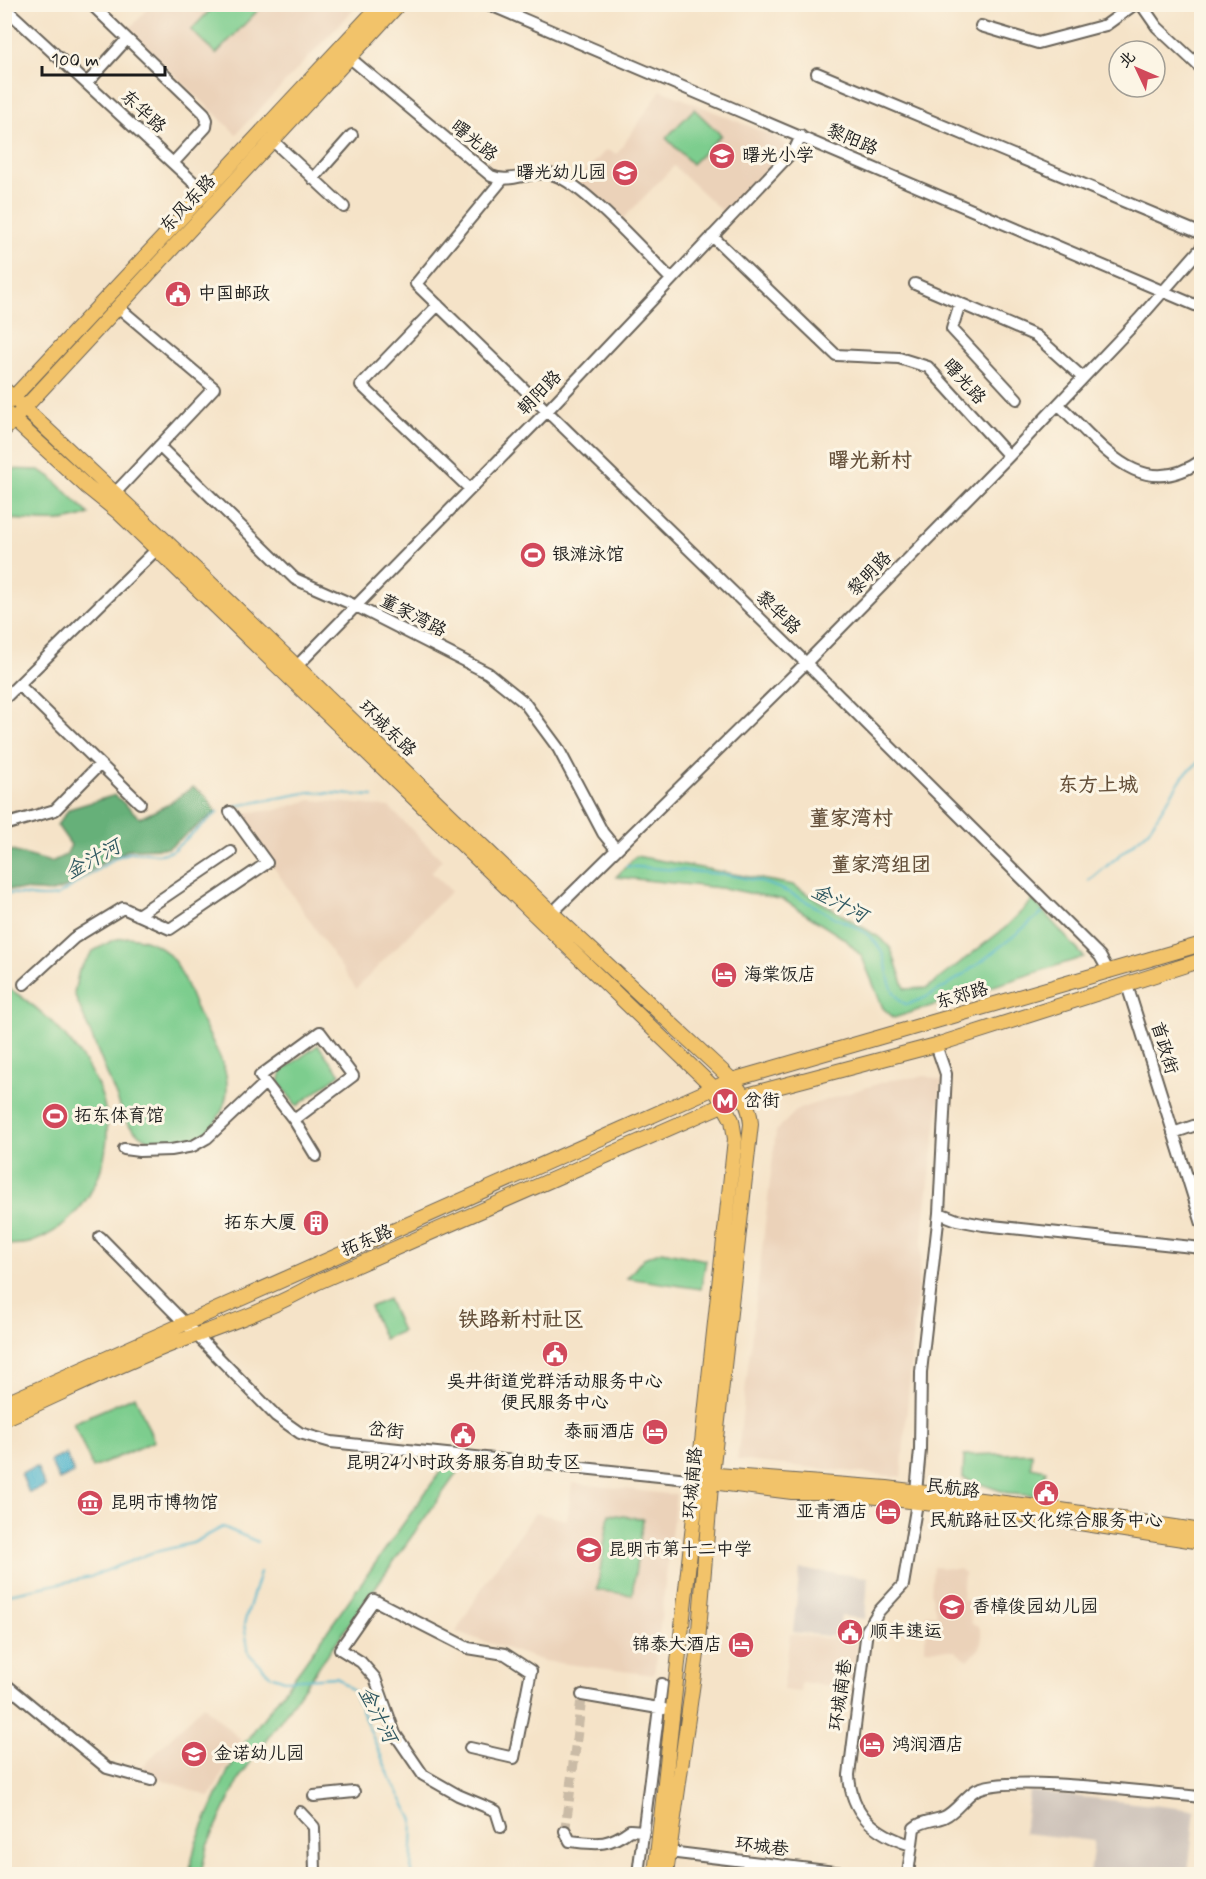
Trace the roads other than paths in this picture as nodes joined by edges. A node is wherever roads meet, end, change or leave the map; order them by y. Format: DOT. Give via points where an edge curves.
graph roads {
  1 [pos="91,4"];
  2 [pos="381,4"];
  3 [pos="399,4"];
  4 [pos="488,4"];
  5 [pos="1135,4"];
  6 [pos="1141,4"];
  7 [pos="4,7"];
  8 [pos="981,26"];
  9 [pos="128,39"];
  10 [pos="350,58"];
  11 [pos="1202,69"];
  12 [pos="816,73"];
  13 [pos="88,82"];
  14 [pos="352,135"];
  15 [pos="801,136"];
  16 [pos="272,140"];
  17 [pos="172,163"];
  18 [pos="313,179"];
  19 [pos="502,180"];
  20 [pos="205,193"];
  21 [pos="344,207"];
  22 [pos="1202,234"];
  23 [pos="712,236"];
  24 [pos="1202,247"];
  25 [pos="671,279"];
  26 [pos="915,284"];
  27 [pos="1164,292"];
  28 [pos="960,303"];
  29 [pos="438,305"];
  30 [pos="117,306"];
  31 [pos="1202,308"];
  32 [pos="1082,377"];
  33 [pos="1017,399"];
  34 [pos="9,404"];
  35 [pos="1059,405"];
  36 [pos="26,408"];
  37 [pos="547,411"];
  38 [pos="4,430"];
  39 [pos="159,447"];
  40 [pos="1009,456"];
  41 [pos="1197,463"];
  42 [pos="1202,474"];
  43 [pos="470,489"];
  44 [pos="114,494"];
  45 [pos="157,549"];
  46 [pos="354,605"];
  47 [pos="806,663"];
  48 [pos="296,667"];
  49 [pos="19,686"];
  50 [pos="4,699"];
  51 [pos="100,764"];
  52 [pos="140,803"];
  53 [pos="230,812"];
  54 [pos="4,825"];
  55 [pos="616,849"];
  56 [pos="231,852"];
  57 [pos="552,913"];
  58 [pos="138,915"];
  59 [pos="1202,944"];
  60 [pos="1202,960"];
  61 [pos="1108,972"];
  62 [pos="24,984"];
  63 [pos="1127,985"];
  64 [pos="936,1045"];
  65 [pos="732,1080"];
  66 [pos="265,1083"];
  67 [pos="714,1088"];
  68 [pos="744,1096"];
  69 [pos="724,1103"];
  70 [pos="294,1120"];
  71 [pos="1202,1123"];
  72 [pos="1173,1133"];
  73 [pos="124,1149"];
  74 [pos="316,1156"];
  75 [pos="939,1213"];
  76 [pos="1202,1224"];
  77 [pos="100,1237"];
  78 [pos="1202,1248"];
  79 [pos="185,1324"];
  80 [pos="199,1335"];
  81 [pos="4,1404"];
  82 [pos="4,1419"];
  83 [pos="705,1478"];
  84 [pos="917,1497"];
  85 [pos="1202,1531"];
  86 [pos="1202,1542"];
  87 [pos="4,1683"];
  88 [pos="662,1683"];
  89 [pos="582,1695"];
  90 [pos="659,1708"];
  91 [pos="674,1710"];
  92 [pos="470,1748"];
  93 [pos="151,1780"];
  94 [pos="354,1792"];
  95 [pos="314,1796"];
  96 [pos="1202,1797"];
  97 [pos="300,1812"];
  98 [pos="501,1827"];
  99 [pos="644,1830"];
  100 [pos="565,1832"];
  101 [pos="910,1845"];
  102 [pos="669,1852"];
  103 [pos="315,1875"];
  104 [pos="638,1875"];
  105 [pos="655,1875"];
  106 [pos="666,1875"];
  107 [pos="851,1875"];
  108 [pos="908,1875"];
  1 -- 9 [label="street"];
  2 -- 20 [label="main road, 东风东路"];
  3 -- 10 [label="main road, 东风东路"];
  4 -- 15 [label="street, 黎阳路"];
  5 -- 8 [label="street" via="1106,25 1038,43"];
  6 -- 11 [label="street" via="1157,27"];
  7 -- 13 [label="street, 东华路"];
  9 -- 13 [label="street"];
  9 -- 17 [label="street" via="207,120 206,127"];
  10 -- 16 [label="main road, 东风东路"];
  10 -- 19 [label="street, 曙光路" via="491,176"];
  12 -- 22 [label="street"];
  13 -- 17 [label="street, 东华路"];
  14 -- 18 [label="street"];
  15 -- 23 [label="street, 朝阳路" via="795,149"];
  15 -- 27 [label="street, 黎阳路"];
  16 -- 18 [label="street"];
  16 -- 30 [label="main road, 东风东路"];
  17 -- 20 [label="street, 东华路"];
  18 -- 21 [label="street"];
  19 -- 25 [label="street, 曙光路" via="544,173 568,182"];
  19 -- 29 [label="street, 黎华路" via="416,284"];
  20 -- 34 [label="main road, 东风东路"];
  23 -- 25 [label="street, 朝阳路"];
  23 -- 40 [label="street, 曙光路" via="836,355 900,358 928,367"];
  24 -- 27 [label="street, 黎明路"];
  25 -- 37 [label="street, 朝阳路"];
  26 -- 28 [label="street"];
  27 -- 31 [label="street, 黎阳路"];
  27 -- 32 [label="street, 黎明路"];
  28 -- 32 [label="street" via="1036,336"];
  28 -- 33 [label="street" via="952,329"];
  29 -- 37 [label="street, 黎华路"];
  29 -- 43 [label="street" via="361,385"];
  30 -- 36 [label="main road, 东风东路"];
  30 -- 39 [label="street" via="214,388"];
  32 -- 35 [label="street, 黎明路"];
  34 -- 36 [label="main road, 环城东路"];
  34 -- 38 [label="main road, 东风东路"];
  34 -- 45 [label="main road, 环城东路"];
  35 -- 40 [label="street, 黎明路"];
  35 -- 41 [label="street" via="1131,470 1144,475 1170,475"];
  36 -- 44 [label="main road, 环城东路"];
  37 -- 43 [label="street, 朝阳路"];
  37 -- 47 [label="street, 黎华路"];
  39 -- 44 [label="street"];
  39 -- 46 [label="street, 董家湾路" via="286,572"];
  40 -- 47 [label="street, 黎明路"];
  41 -- 42 [label="street"];
  43 -- 46 [label="street, 朝阳路"];
  44 -- 48 [label="main road, 环城东路"];
  45 -- 49 [label="street"];
  45 -- 67 [label="main road, 环城东路"];
  46 -- 48 [label="street, 朝阳路"];
  46 -- 55 [label="street, 董家湾路" via="488,673 524,702 558,748 603,833"];
  47 -- 55 [label="street, 黎明路"];
  47 -- 61 [label="street, 黎华路" via="1100,956"];
  48 -- 57 [label="main road, 环城东路"];
  49 -- 50 [label="street"];
  49 -- 51 [label="street"];
  51 -- 52 [label="street"];
  51 -- 54 [label="street" via="55,810"];
  53 -- 58 [label="street" via="267,863 170,929"];
  55 -- 57 [label="street, 黎明路"];
  56 -- 58 [label="street"];
  57 -- 65 [label="main road, 环城东路"];
  58 -- 62 [label="street" via="123,908 74,938"];
  59 -- 61 [label="main road, 东郊路"];
  60 -- 63 [label="main road"];
  61 -- 65 [label="main road, 东郊路"];
  63 -- 64 [label="main road"];
  63 -- 72 [label="street, 首政街"];
  64 -- 68 [label="main road"];
  64 -- 75 [label="street, 环城南巷" via="946,1074"];
  65 -- 67 [label="main road, 拓东路"];
  65 -- 68 [label="main road, 环城东路"];
  66 -- 70 [label="street"];
  66 -- 70 [label="street" via="260,1077 320,1032 353,1076"];
  66 -- 73 [label="street" via="207,1138 193,1146 171,1150"];
  67 -- 69 [label="main road, 环城东路"];
  67 -- 79 [label="main road, 拓东路"];
  68 -- 69 [label="main road, 拓东路"];
  68 -- 83 [label="main road, 环城南路" via="751,1124"];
  69 -- 80 [label="main road, 拓东路"];
  69 -- 83 [label="main road, 环城南路" via="735,1127 735,1139"];
  70 -- 74 [label="street"];
  71 -- 72 [label="street"];
  72 -- 76 [label="street, 首政街"];
  75 -- 78 [label="street" via="983,1225"];
  75 -- 84 [label="street, 环城南巷" via="921,1372"];
  77 -- 79 [label="street, 岔街"];
  79 -- 80 [label="street, 岔街"];
  79 -- 81 [label="main road, 拓东路"];
  80 -- 82 [label="main road, 拓东路"];
  80 -- 83 [label="street, 岔街" via="280,1420 317,1439"];
  83 -- 84 [label="main road, 民航路"];
  83 -- 91 [label="main road, 环城南路"];
  83 -- 102 [label="main road, 环城南路" via="697,1654"];
  84 -- 85 [label="main road, 民航路" via="1072,1511"];
  84 -- 86 [label="main road, 民航路"];
  84 -- 101 [label="street, 环城南巷" via="903,1585 867,1629 849,1775 851,1795 866,1821 885,1836"];
  87 -- 93 [label="street" via="107,1768"];
  88 -- 90 [label="street"];
  89 -- 90 [label="street"];
  90 -- 91 [label="street"];
  90 -- 99 [label="street"];
  91 -- 105 [label="main road, 环城南路"];
  92 -- 98 [label="street" via="514,1758 531,1671 505,1654 468,1648 375,1600 340,1649 361,1662 375,1678 395,1734 423,1775 496,1811"];
  94 -- 95 [label="street"];
  96 -- 101 [label="street" via="1013,1782 976,1790 944,1817 920,1823"];
  97 -- 103 [label="street" via="314,1827"];
  99 -- 100 [label="street" via="630,1830 603,1845 570,1841"];
  99 -- 104 [label="street"];
  101 -- 108 [label="street"];
  102 -- 106 [label="main road, 环城南路"];
  102 -- 107 [label="street, 环城巷"];
}
